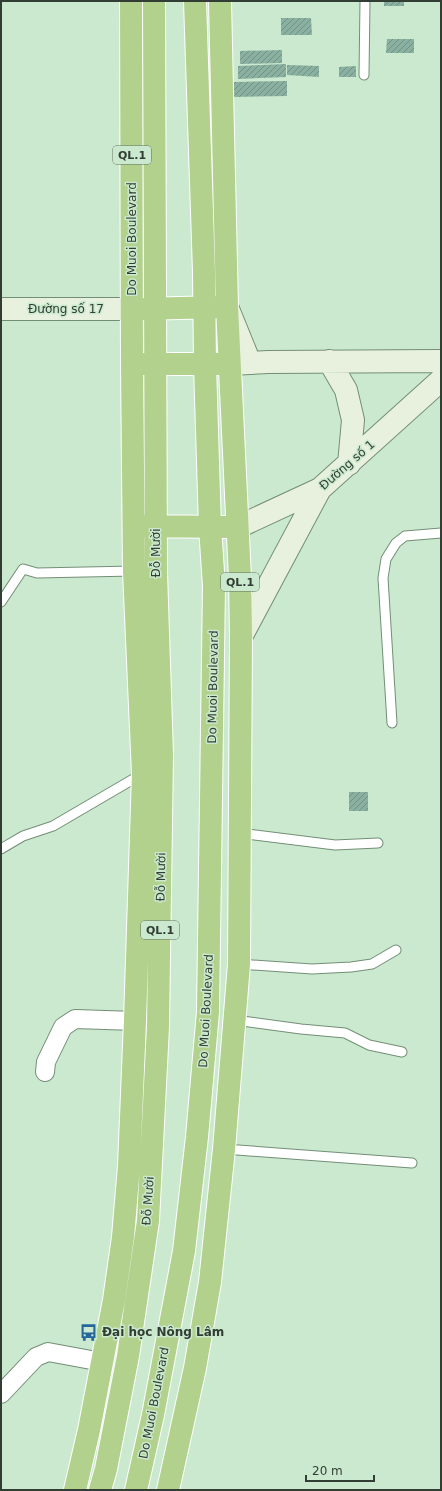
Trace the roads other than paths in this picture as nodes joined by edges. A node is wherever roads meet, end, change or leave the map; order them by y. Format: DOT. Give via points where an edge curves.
graph roads {
  1 [pos="131,1"];
  2 [pos="154,1"];
  3 [pos="195,1"];
  4 [pos="220,1"];
  5 [pos="365,1"];
  6 [pos="364,75"];
  7 [pos="227,307"];
  8 [pos="155,308"];
  9 [pos="204,308"];
  10 [pos="1,309"];
  11 [pos="132,309"];
  12 [pos="329,361"];
  13 [pos="441,361"];
  14 [pos="132,364"];
  15 [pos="240,364"];
  16 [pos="155,365"];
  17 [pos="205,365"];
  18 [pos="441,380"];
  19 [pos="349,464"];
  20 [pos="320,489"];
  21 [pos="134,526"];
  22 [pos="156,526"];
  23 [pos="210,527"];
  24 [pos="238,527"];
  25 [pos="441,533"];
  26 [pos="145,572"];
  27 [pos="1,602"];
  28 [pos="241,637"];
  29 [pos="392,723"];
  30 [pos="143,774"];
  31 [pos="239,833"];
  32 [pos="378,843"];
  33 [pos="1,850"];
  34 [pos="396,950"];
  35 [pos="239,964"];
  36 [pos="234,1020"];
  37 [pos="135,1021"];
  38 [pos="402,1052"];
  39 [pos="45,1072"];
  40 [pos="224,1149"];
  41 [pos="412,1163"];
  42 [pos="102,1362"];
  43 [pos="1,1394"];
  44 [pos="74,1490"];
  45 [pos="100,1490"];
  46 [pos="136,1490"];
  47 [pos="168,1490"];
  1 -- 11 [label="highway, Do Muoi Boulevard / QL.1"];
  2 -- 8 [label="highway, Do Muoi Boulevard / QL.1"];
  3 -- 9 [label="highway, QL.1"];
  4 -- 7 [label="highway, QL.1"];
  5 -- 6 [label="lane"];
  7 -- 9 [label="highway"];
  7 -- 15 [label="highway, QL.1"];
  8 -- 9 [label="highway"];
  8 -- 11 [label="highway"];
  8 -- 16 [label="highway, Đỗ Mười / QL.1"];
  9 -- 17 [label="highway, QL.1"];
  10 -- 11 [label="street, Đường số 17"];
  11 -- 14 [label="highway, Đỗ Mười / QL.1"];
  12 -- 13 [label="street"];
  12 -- 15 [label="street"];
  12 -- 19 [label="street" via="346,390 353,420"];
  14 -- 16 [label="highway"];
  14 -- 21 [label="highway, Đỗ Mười / QL.1"];
  15 -- 17 [label="highway"];
  15 -- 24 [label="highway, QL.1"];
  16 -- 17 [label="highway"];
  16 -- 22 [label="highway, Đỗ Mười / QL.1"];
  17 -- 23 [label="highway, QL.1"];
  18 -- 19 [label="street, Đường số 1"];
  19 -- 20 [label="street, Đường số 1"];
  20 -- 24 [label="street, Đường số 1"];
  20 -- 28 [label="street"];
  21 -- 22 [label="highway"];
  21 -- 26 [label="highway, Đỗ Mười / QL.1"];
  22 -- 23 [label="highway"];
  22 -- 26 [label="highway, Đỗ Mười / QL.1"];
  23 -- 24 [label="highway"];
  23 -- 46 [label="highway, Do Muoi Boulevard / QL.1" via="214,586 208,1012 184,1251"];
  24 -- 28 [label="highway, QL.1"];
  25 -- 29 [label="lane" via="405,536 396,543 386,559 383,578"];
  26 -- 27 [label="lane" via="36,573 23,569"];
  26 -- 30 [label="highway, Đỗ Mười / QL.1"];
  26 -- 45 [label="highway, Đỗ Mười / QL.1" via="162,755 158,1027 148,1221 128,1356"];
  28 -- 31 [label="highway, QL.1"];
  30 -- 33 [label="lane" via="53,826 23,836"];
  30 -- 37 [label="highway, Đỗ Mười / QL.1"];
  31 -- 32 [label="lane" via="335,845"];
  31 -- 35 [label="highway, QL.1"];
  34 -- 35 [label="lane" via="372,964 351,967 312,969"];
  35 -- 36 [label="highway, QL.1"];
  36 -- 38 [label="lane" via="345,1033 369,1045"];
  36 -- 40 [label="highway, QL.1"];
  37 -- 39 [label="street" via="74,1019 63,1026 46,1062"];
  37 -- 42 [label="highway, Đỗ Mười / QL.1" via="129,1166 123,1237"];
  40 -- 41 [label="lane"];
  40 -- 47 [label="highway, QL.1" via="207,1297 195,1368"];
  42 -- 43 [label="street" via="48,1352 36,1357"];
  42 -- 44 [label="highway, Đỗ Mười / QL.1"];
}
